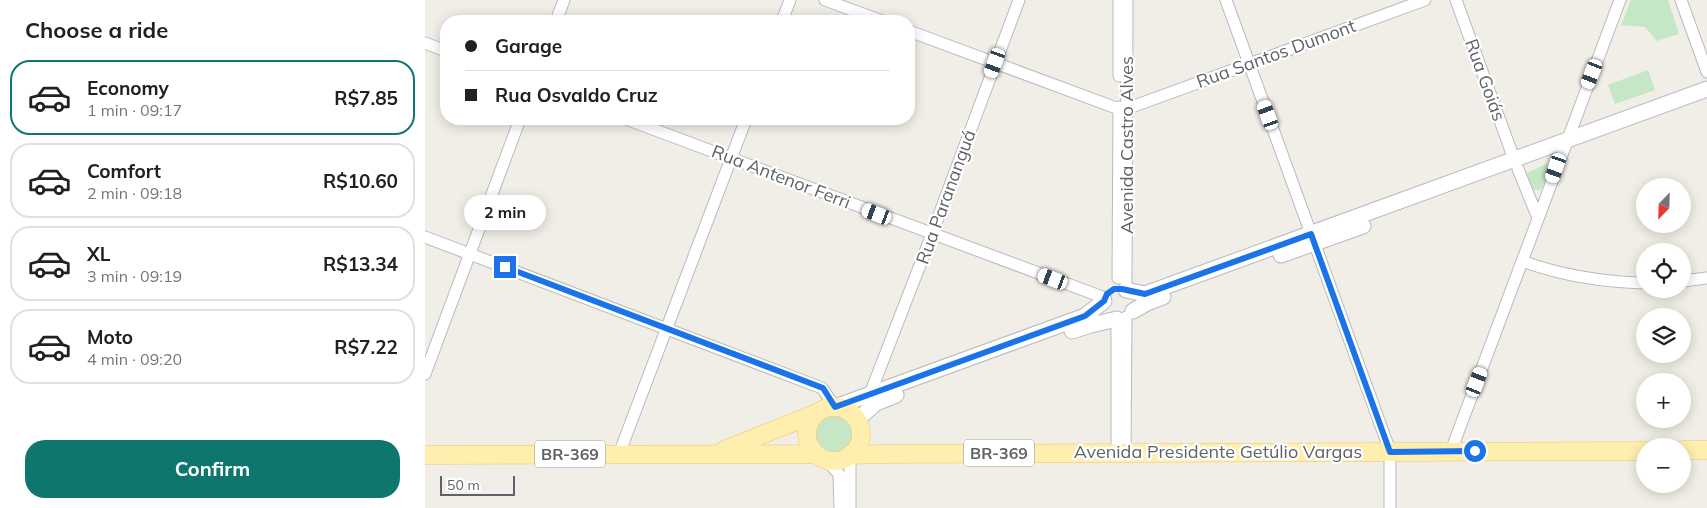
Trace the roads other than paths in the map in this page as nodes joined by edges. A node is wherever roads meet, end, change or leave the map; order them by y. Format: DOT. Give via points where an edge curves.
graph roads {
  1 [pos="564,0"];
  2 [pos="790,0"];
  3 [pos="825,0"];
  4 [pos="1019,0"];
  5 [pos="1226,0"];
  6 [pos="1425,0"];
  7 [pos="1456,0"];
  8 [pos="1620,0"];
  9 [pos="1681,0"];
  10 [pos="1123,5"];
  11 [pos="558,15"];
  12 [pos="784,15"];
  13 [pos="866,15"];
  14 [pos="915,33"];
  15 [pos="425,43"];
  16 [pos="440,49"];
  17 [pos="995,63"];
  18 [pos="1249,64"];
  19 [pos="1707,72"];
  20 [pos="1707,89"];
  21 [pos="1707,100"];
  22 [pos="1123,109"];
  23 [pos="518,125"];
  24 [pos="642,125"];
  25 [pos="744,125"];
  26 [pos="1565,146"];
  27 [pos="731,159"];
  28 [pos="1516,164"];
  29 [pos="1539,218"];
  30 [pos="932,234"];
  31 [pos="425,237"];
  32 [pos="1312,239"];
  33 [pos="469,253"];
  34 [pos="1522,261"];
  35 [pos="1707,278"];
  36 [pos="1691,279"];
  37 [pos="1636,282"];
  38 [pos="1122,289"];
  39 [pos="1104,300"];
  40 [pos="1125,316"];
  41 [pos="667,328"];
  42 [pos="1021,345"];
  43 [pos="427,361"];
  44 [pos="425,374"];
  45 [pos="870,394"];
  46 [pos="835,407"];
  47 [pos="817,414"];
  48 [pos="859,426"];
  49 [pos="1691,450"];
  50 [pos="1707,450"];
  51 [pos="1451,451"];
  52 [pos="1636,451"];
  53 [pos="1390,452"];
  54 [pos="1121,453"];
  55 [pos="619,454"];
  56 [pos="715,454"];
  57 [pos="881,454"];
  58 [pos="425,455"];
  59 [pos="850,455"];
  60 [pos="820,457"];
  61 [pos="840,508"];
  62 [pos="850,508"];
  63 [pos="1390,508"];
  1 -- 11 [label="street"];
  2 -- 12 [label="street"];
  3 -- 13 [label="street"];
  4 -- 17 [label="street, Rua Parananguá"];
  5 -- 18 [label="street"];
  6 -- 18 [label="street, Rua Santos Dumont"];
  7 -- 28 [label="street, Rua Goiás"];
  8 -- 26 [label="street"];
  9 -- 19 [label="street"];
  10 -- 22 [label="street, Avenida Castro Alves"];
  14 -- 17 [label="street"];
  15 -- 16 [label="street"];
  17 -- 22 [label="street"];
  17 -- 30 [label="street, Rua Parananguá"];
  18 -- 22 [label="street, Rua Santos Dumont"];
  18 -- 32 [label="street"];
  20 -- 26 [label="street"];
  21 -- 26 [label="street"];
  22 -- 38 [label="street, Avenida Castro Alves"];
  23 -- 33 [label="street"];
  24 -- 27 [label="street, Rua Antenor Ferri"];
  25 -- 27 [label="street"];
  26 -- 28 [label="street"];
  26 -- 29 [label="street"];
  27 -- 30 [label="street, Rua Antenor Ferri"];
  27 -- 41 [label="street"];
  28 -- 29 [label="street, Rua Goiás"];
  28 -- 32 [label="street"];
  29 -- 34 [label="street"];
  30 -- 39 [label="street, Rua Antenor Ferri"];
  30 -- 45 [label="street, Rua Parananguá"];
  31 -- 33 [label="street"];
  32 -- 38 [label="street" via="1145,294"];
  32 -- 40 [label="street" via="1147,303"];
  32 -- 53 [label="street"];
  33 -- 41 [label="street"];
  33 -- 43 [label="street"];
  34 -- 37 [label="street" via="1591,280"];
  34 -- 51 [label="street"];
  35 -- 36 [label="street"];
  38 -- 39 [label="street" via="1110,291"];
  38 -- 40 [label="street" via="1134,299"];
  39 -- 40 [label="street" via="1107,312"];
  39 -- 42 [label="street" via="1085,316"];
  40 -- 42 [label="street"];
  40 -- 54 [label="street"];
  41 -- 46 [label="street" via="823,388"];
  41 -- 55 [label="street"];
  42 -- 45 [label="street"];
  42 -- 48 [label="street" via="876,403"];
  43 -- 44 [label="street"];
  45 -- 46 [label="street"];
  46 -- 47 [label="main road, BR-369"];
  46 -- 48 [label="main road" via="845,410"];
  47 -- 56 [label="main road, BR-369"];
  47 -- 60 [label="main road" via="809,422 807,433 809,444"];
  48 -- 57 [label="main road"];
  48 -- 59 [label="main road" via="857,446"];
  49 -- 50 [label="main road"];
  51 -- 52 [label="main road, Avenida Presidente Getúlio Vargas / BR-369"];
  51 -- 53 [label="main road, Avenida Presidente Getúlio Vargas / BR-369"];
  53 -- 54 [label="main road, Avenida Presidente Getúlio Vargas / BR-369"];
  53 -- 63 [label="street"];
  54 -- 57 [label="main road, Avenida Presidente Getúlio Vargas / BR-369"];
  55 -- 56 [label="main road, BR-369"];
  55 -- 58 [label="main road, BR-369"];
  56 -- 60 [label="main road, BR-369"];
  57 -- 59 [label="main road, Avenida Presidente Getúlio Vargas / BR-369"];
  59 -- 60 [label="main road, BR-369" via="835,461"];
  59 -- 62 [label="street"];
  60 -- 61 [label="street" via="839,474"];
}
